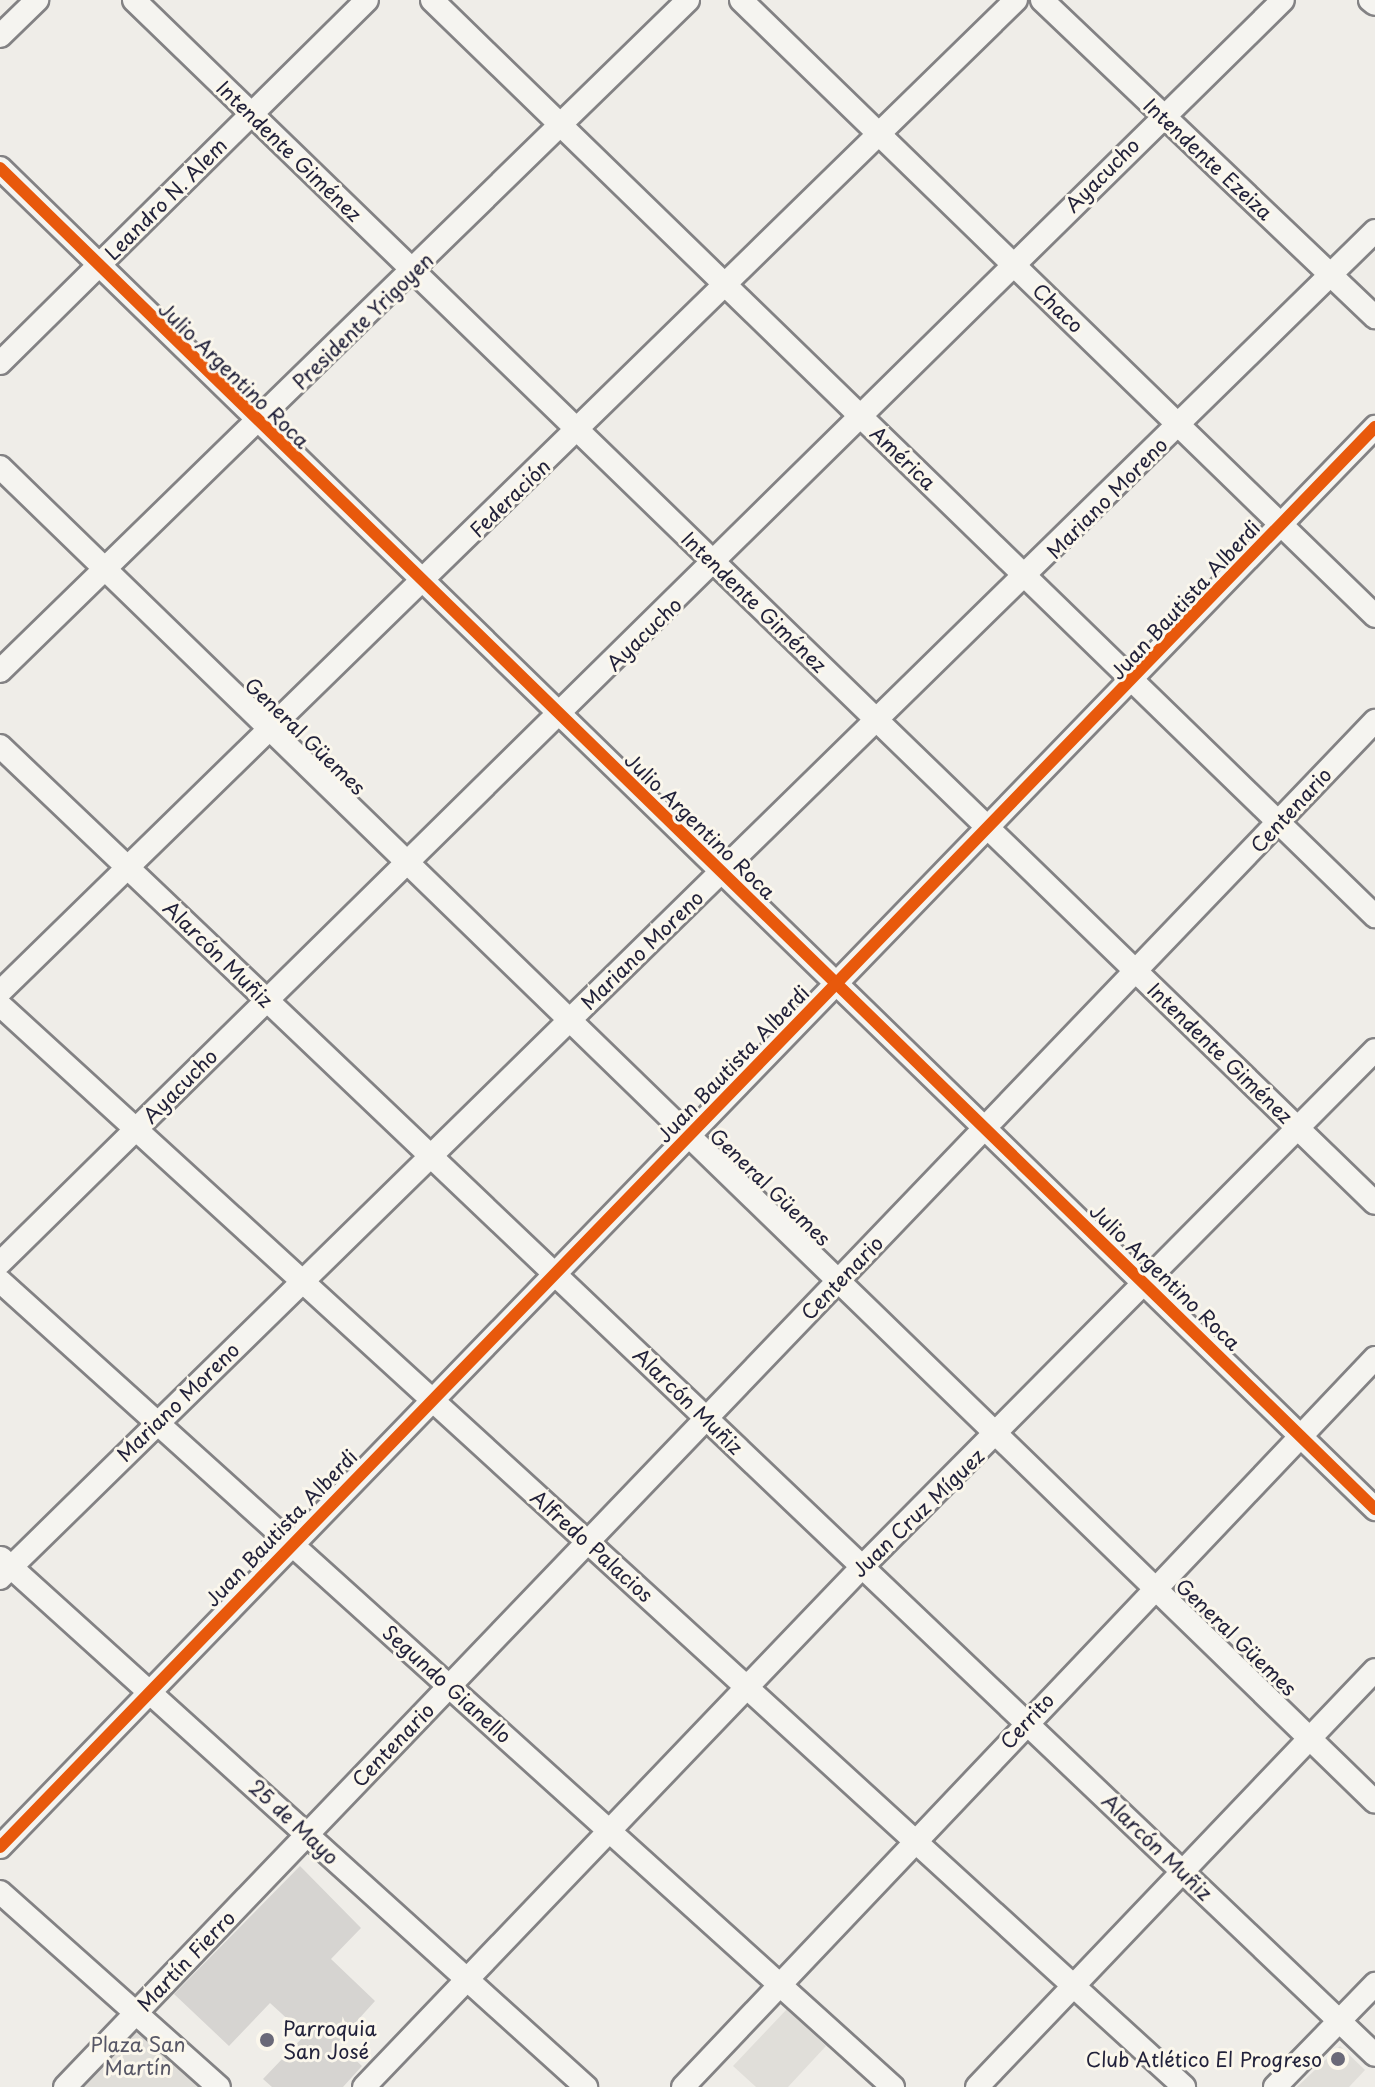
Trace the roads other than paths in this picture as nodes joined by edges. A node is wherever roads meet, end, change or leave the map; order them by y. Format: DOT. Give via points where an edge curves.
graph roads {
  1 [pos="37,0"];
  2 [pos="134,0"];
  3 [pos="367,0"];
  4 [pos="432,0"];
  5 [pos="688,0"];
  6 [pos="741,0"];
  7 [pos="1016,0"];
  8 [pos="1042,0"];
  9 [pos="1283,0"];
  10 [pos="1370,0"];
  11 [pos="1375,4"];
  12 [pos="0,36"];
  13 [pos="252,114"];
  14 [pos="1161,115"];
  15 [pos="563,127"];
  16 [pos="880,135"];
  17 [pos="0,168"];
  18 [pos="1375,231"];
  19 [pos="1013,265"];
  20 [pos="96,268"];
  21 [pos="415,272"];
  22 [pos="1329,273"];
  23 [pos="728,288"];
  24 [pos="1375,317"];
  25 [pos="0,363"];
  26 [pos="862,418"];
  27 [pos="256,424"];
  28 [pos="1179,426"];
  29 [pos="1375,427"];
  30 [pos="580,432"];
  31 [pos="0,467"];
  32 [pos="1282,526"];
  33 [pos="716,565"];
  34 [pos="106,570"];
  35 [pos="1027,579"];
  36 [pos="421,584"];
  37 [pos="1375,616"];
  38 [pos="0,671"];
  39 [pos="1135,683"];
  40 [pos="558,717"];
  41 [pos="1375,721"];
  42 [pos="879,722"];
  43 [pos="271,730"];
  44 [pos="0,746"];
  45 [pos="1279,823"];
  46 [pos="990,830"];
  47 [pos="408,864"];
  48 [pos="126,866"];
  49 [pos="720,874"];
  50 [pos="1375,916"];
  51 [pos="1136,972"];
  52 [pos="836,986"];
  53 [pos="0,992"];
  54 [pos="265,999"];
  55 [pos="0,1005"];
  56 [pos="570,1021"];
  57 [pos="1375,1050"];
  58 [pos="983,1128"];
  59 [pos="137,1129"];
  60 [pos="1298,1129"];
  61 [pos="691,1138"];
  62 [pos="428,1154"];
  63 [pos="1375,1203"];
  64 [pos="0,1263"];
  65 [pos="553,1272"];
  66 [pos="0,1281"];
  67 [pos="302,1281"];
  68 [pos="839,1283"];
  69 [pos="1143,1283"];
  70 [pos="1375,1358"];
  71 [pos="433,1400"];
  72 [pos="704,1416"];
  73 [pos="157,1423"];
  74 [pos="997,1436"];
  75 [pos="1299,1436"];
  76 [pos="1375,1509"];
  77 [pos="588,1542"];
  78 [pos="292,1544"];
  79 [pos="4,1567"];
  80 [pos="862,1567"];
  81 [pos="1155,1588"];
  82 [pos="1375,1670"];
  83 [pos="450,1687"];
  84 [pos="748,1688"];
  85 [pos="151,1691"];
  86 [pos="1025,1722"];
  87 [pos="1310,1737"];
  88 [pos="1375,1802"];
  89 [pos="608,1830"];
  90 [pos="308,1834"];
  91 [pos="916,1842"];
  92 [pos="0,1847"];
  93 [pos="1181,1870"];
  94 [pos="0,1892"];
  95 [pos="466,1981"];
  96 [pos="1375,1984"];
  97 [pos="780,1985"];
  98 [pos="1075,1986"];
  99 [pos="137,2012"];
  100 [pos="1339,2021"];
  101 [pos="1375,2055"];
  102 [pos="65,2087"];
  103 [pos="219,2087"];
  104 [pos="364,2087"];
  105 [pos="586,2087"];
  106 [pos="683,2087"];
  107 [pos="893,2087"];
  108 [pos="977,2087"];
  109 [pos="1184,2087"];
  110 [pos="1275,2087"];
  1 -- 12 [label="street"];
  2 -- 13 [label="street, Intendente Giménez"];
  3 -- 13 [label="street, Leandro N. Alem"];
  4 -- 15 [label="street, América"];
  5 -- 15 [label="street, Presidente Yrigoyen"];
  6 -- 16 [label="street, Chaco"];
  7 -- 16 [label="street, Federación"];
  8 -- 14 [label="street, Intendente Ezeiza"];
  9 -- 14 [label="street, Ayacucho"];
  10 -- 11 [label="street"];
  13 -- 20 [label="street, Leandro N. Alem"];
  13 -- 21 [label="street, Intendente Giménez"];
  14 -- 19 [label="street, Ayacucho"];
  14 -- 22 [label="street, Intendente Ezeiza"];
  15 -- 21 [label="street, Presidente Yrigoyen"];
  15 -- 23 [label="street, América"];
  16 -- 19 [label="street, Chaco"];
  16 -- 23 [label="street, Federación"];
  17 -- 20 [label="street, Julio Argentino Roca"];
  18 -- 22 [label="street, Mariano Moreno"];
  19 -- 26 [label="street, Ayacucho"];
  19 -- 28 [label="street, Chaco"];
  20 -- 25 [label="street, Leandro N. Alem"];
  20 -- 27 [label="street, Julio Argentino Roca"];
  21 -- 27 [label="street, Presidente Yrigoyen"];
  21 -- 30 [label="street, Intendente Giménez"];
  22 -- 24 [label="street, Intendente Ezeiza"];
  22 -- 28 [label="street, Mariano Moreno"];
  23 -- 26 [label="street, América"];
  23 -- 30 [label="street, Federación"];
  26 -- 33 [label="street, Ayacucho"];
  26 -- 35 [label="street, América"];
  27 -- 34 [label="street, Presidente Yrigoyen"];
  27 -- 36 [label="street, Julio Argentino Roca"];
  28 -- 32 [label="street, Chaco"];
  28 -- 35 [label="street, Mariano Moreno"];
  29 -- 32 [label="street, Juan Bautista Alberdi"];
  30 -- 33 [label="street, Intendente Giménez"];
  30 -- 36 [label="street, Federación"];
  31 -- 34 [label="street, General Güemes"];
  32 -- 37 [label="street, Chaco"];
  32 -- 39 [label="street, Juan Bautista Alberdi"];
  33 -- 40 [label="street, Ayacucho"];
  33 -- 42 [label="street, Intendente Giménez"];
  34 -- 38 [label="street, Presidente Yrigoyen"];
  34 -- 43 [label="street, General Güemes"];
  35 -- 39 [label="street, América"];
  35 -- 42 [label="street, Mariano Moreno"];
  36 -- 40 [label="street, Julio Argentino Roca"];
  36 -- 43 [label="street, Federación"];
  39 -- 45 [label="street, América"];
  39 -- 46 [label="street, Juan Bautista Alberdi"];
  40 -- 47 [label="street, Ayacucho"];
  40 -- 49 [label="street, Julio Argentino Roca"];
  41 -- 45 [label="street, Centenario"];
  42 -- 46 [label="street, Intendente Giménez"];
  42 -- 49 [label="street, Mariano Moreno"];
  43 -- 47 [label="street, General Güemes"];
  43 -- 48 [label="street, Federación"];
  44 -- 48 [label="street, Alarcón Muñiz"];
  45 -- 50 [label="street, América"];
  45 -- 51 [label="street, Centenario"];
  46 -- 51 [label="street, Intendente Giménez"];
  46 -- 52 [label="street, Juan Bautista Alberdi"];
  47 -- 54 [label="street, Ayacucho"];
  47 -- 56 [label="street, General Güemes"];
  48 -- 53 [label="street, Federación"];
  48 -- 54 [label="street, Alarcón Muñiz"];
  49 -- 52 [label="street, Julio Argentino Roca"];
  49 -- 56 [label="street, Mariano Moreno"];
  51 -- 58 [label="street, Centenario"];
  51 -- 60 [label="street, Intendente Giménez"];
  52 -- 58 [label="street, Julio Argentino Roca"];
  52 -- 61 [label="street, Juan Bautista Alberdi"];
  54 -- 59 [label="street, Ayacucho"];
  54 -- 62 [label="street, Alarcón Muñiz"];
  55 -- 59 [label="street, Alfredo Palacios"];
  56 -- 61 [label="street, General Güemes"];
  56 -- 62 [label="street, Mariano Moreno"];
  57 -- 60 [label="street, Juan Cruz Míguez"];
  58 -- 68 [label="street, Centenario"];
  58 -- 69 [label="street, Julio Argentino Roca"];
  59 -- 64 [label="street, Ayacucho"];
  59 -- 67 [label="street, Alfredo Palacios"];
  60 -- 63 [label="street, Intendente Giménez"];
  60 -- 69 [label="street, Juan Cruz Míguez"];
  61 -- 65 [label="street, Juan Bautista Alberdi"];
  61 -- 68 [label="street, General Güemes"];
  62 -- 65 [label="street, Alarcón Muñiz"];
  62 -- 67 [label="street, Mariano Moreno"];
  65 -- 71 [label="street, Juan Bautista Alberdi"];
  65 -- 72 [label="street, Alarcón Muñiz"];
  66 -- 73 [label="street, Segundo Gianello"];
  67 -- 71 [label="street, Alfredo Palacios"];
  67 -- 73 [label="street, Mariano Moreno"];
  68 -- 72 [label="street, Centenario"];
  68 -- 74 [label="street, General Güemes"];
  69 -- 74 [label="street, Juan Cruz Míguez"];
  69 -- 75 [label="street, Julio Argentino Roca"];
  70 -- 75 [label="street, Cerrito"];
  71 -- 77 [label="street, Alfredo Palacios"];
  71 -- 78 [label="street, Juan Bautista Alberdi"];
  72 -- 77 [label="street, Centenario"];
  72 -- 80 [label="street, Alarcón Muñiz"];
  73 -- 78 [label="street, Segundo Gianello"];
  73 -- 79 [label="street, Mariano Moreno"];
  74 -- 80 [label="street, Juan Cruz Míguez"];
  74 -- 81 [label="street, General Güemes"];
  75 -- 76 [label="street, Julio Argentino Roca"];
  75 -- 81 [label="street, Cerrito"];
  77 -- 83 [label="street, Centenario"];
  77 -- 84 [label="street, Alfredo Palacios"];
  78 -- 83 [label="street, Segundo Gianello"];
  78 -- 85 [label="street, Juan Bautista Alberdi"];
  79 -- 85 [label="street, 25 de Mayo"];
  80 -- 84 [label="street, Juan Cruz Míguez"];
  80 -- 86 [label="street, Alarcón Muñiz"];
  81 -- 86 [label="street, Cerrito"];
  81 -- 87 [label="street, General Güemes"];
  82 -- 87 [label="street"];
  83 -- 89 [label="street, Segundo Gianello"];
  83 -- 90 [label="street, Centenario"];
  84 -- 89 [label="street, Juan Cruz Míguez"];
  84 -- 91 [label="street, Alfredo Palacios"];
  85 -- 90 [label="street, 25 de Mayo"];
  85 -- 92 [label="street, Juan Bautista Alberdi"];
  86 -- 91 [label="street, Cerrito"];
  86 -- 93 [label="street, Alarcón Muñiz"];
  87 -- 88 [label="street, General Güemes"];
  87 -- 93 [label="street"];
  89 -- 95 [label="street, Juan Cruz Míguez"];
  89 -- 97 [label="street, Segundo Gianello"];
  90 -- 95 [label="street, 25 de Mayo"];
  90 -- 99 [label="street, Martín Fierro"];
  91 -- 97 [label="street, Cerrito"];
  91 -- 98 [label="street, Alfredo Palacios"];
  93 -- 98 [label="street"];
  93 -- 100 [label="street, Alarcón Muñiz"];
  94 -- 99 [label="street"];
  95 -- 104 [label="street, Juan Cruz Míguez"];
  95 -- 105 [label="street, 25 de Mayo"];
  96 -- 100 [label="street"];
  97 -- 106 [label="street, Cerrito"];
  97 -- 107 [label="street, Segundo Gianello"];
  98 -- 108 [label="street"];
  98 -- 109 [label="street, Alfredo Palacios"];
  99 -- 102 [label="street, Martín Fierro"];
  99 -- 103 [label="street"];
  100 -- 101 [label="street, Alarcón Muñiz"];
  100 -- 110 [label="street"];
}
